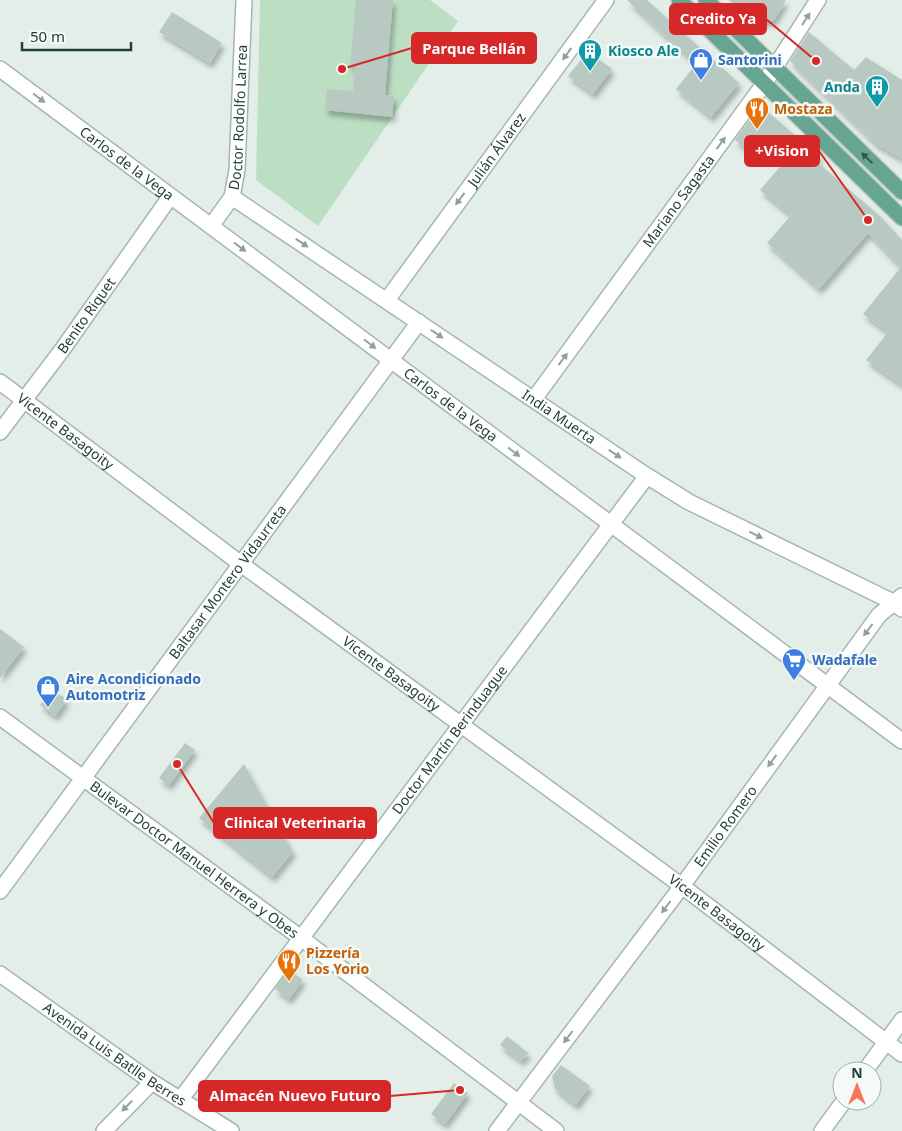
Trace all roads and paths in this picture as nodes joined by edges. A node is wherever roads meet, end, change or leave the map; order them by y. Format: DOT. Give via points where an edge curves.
graph roads {
  1 [pos="244,0"];
  2 [pos="606,0"];
  3 [pos="679,0"];
  4 [pos="706,0"];
  5 [pos="818,0"];
  6 [pos="774,68"];
  7 [pos="0,69"];
  8 [pos="764,84"];
  9 [pos="902,192"];
  10 [pos="170,197"];
  11 [pos="232,197"];
  12 [pos="902,218"];
  13 [pos="211,226"];
  14 [pos="387,300"];
  15 [pos="419,322"];
  16 [pos="392,360"];
  17 [pos="0,382"];
  18 [pos="534,399"];
  19 [pos="24,400"];
  20 [pos="0,432"];
  21 [pos="647,476"];
  22 [pos="612,524"];
  23 [pos="241,564"];
  24 [pos="899,602"];
  25 [pos="827,685"];
  26 [pos="0,717"];
  27 [pos="461,725"];
  28 [pos="902,741"];
  29 [pos="83,779"];
  30 [pos="682,886"];
  31 [pos="0,891"];
  32 [pos="301,938"];
  33 [pos="0,974"];
  34 [pos="902,1020"];
  35 [pos="886,1043"];
  36 [pos="902,1054"];
  37 [pos="872,1061"];
  38 [pos="152,1082"];
  39 [pos="180,1100"];
  40 [pos="518,1104"];
  41 [pos="837,1111"];
  42 [pos="104,1131"];
  43 [pos="231,1131"];
  44 [pos="498,1131"];
  45 [pos="556,1131"];
  46 [pos="822,1131"];
  1 -- 11 [label="street, Doctor Rodolfo Larrea" via="237,170"];
  2 -- 14 [label="street, Julián Álvarez, one-way"];
  3 -- 8 [label="main road"];
  4 -- 6 [label="main road"];
  6 -- 5 [label="street, Mariano Sagasta, one-way"];
  6 -- 8 [label="street, Mariano Sagasta"];
  9 -- 6 [label="main road, one-way"];
  7 -- 10 [label="street, Carlos de la Vega, one-way"];
  8 -- 12 [label="main road"];
  18 -- 8 [label="street, Mariano Sagasta, one-way"];
  10 -- 13 [label="street, Carlos de la Vega"];
  10 -- 19 [label="street, Benito Riquet"];
  11 -- 13 [label="street, Doctor Rodolfo Larrea"];
  11 -- 14 [label="street, India Muerta, one-way"];
  13 -- 16 [label="street, Carlos de la Vega, one-way"];
  14 -- 15 [label="street, India Muerta"];
  15 -- 16 [label="street, Baltasar Montero Vidaurreta"];
  15 -- 18 [label="street, India Muerta, one-way"];
  16 -- 22 [label="street, Carlos de la Vega, one-way"];
  16 -- 23 [label="street, Baltasar Montero Vidaurreta"];
  17 -- 19 [label="street, Vicente Basagoity"];
  18 -- 21 [label="street, India Muerta, one-way"];
  19 -- 20 [label="street, Benito Riquet"];
  19 -- 23 [label="street, Vicente Basagoity"];
  21 -- 22 [label="street, Doctor Martín Berinduague"];
  21 -- 24 [label="street, India Muerta, one-way" via="689,502"];
  22 -- 25 [label="street, Carlos de la Vega"];
  22 -- 27 [label="street, Doctor Martín Berinduague"];
  23 -- 27 [label="street, Vicente Basagoity"];
  23 -- 29 [label="street, Baltasar Montero Vidaurreta"];
  24 -- 25 [label="street, Emilio Romero, one-way" via="879,616"];
  25 -- 28 [label="street, Carlos de la Vega"];
  25 -- 30 [label="street, Emilio Romero, one-way"];
  26 -- 29 [label="street, Bulevar Doctor Manuel Herrera y Obes"];
  27 -- 30 [label="street, Vicente Basagoity"];
  27 -- 32 [label="street, Doctor Martín Berinduague"];
  29 -- 31 [label="street, Baltasar Montero Vidaurreta"];
  29 -- 32 [label="street, Bulevar Doctor Manuel Herrera y Obes"];
  30 -- 35 [label="street, Vicente Basagoity"];
  30 -- 40 [label="street, Emilio Romero, one-way"];
  32 -- 39 [label="street, Doctor Martín Berinduague"];
  32 -- 40 [label="street, Bulevar Doctor Manuel Herrera y Obes"];
  33 -- 38 [label="street, Avenida Luis Batlle Berres"];
  34 -- 35 [label="street"];
  35 -- 36 [label="street, Vicente Basagoity"];
  35 -- 37 [label="street"];
  38 -- 39 [label="street, Avenida Luis Batlle Berres"];
  38 -- 42 [label="street, one-way"];
  39 -- 43 [label="street, Avenida Luis Batlle Berres"];
  40 -- 44 [label="street, Emilio Romero"];
  40 -- 45 [label="street, Bulevar Doctor Manuel Herrera y Obes"];
  41 -- 46 [label="street"];
}
